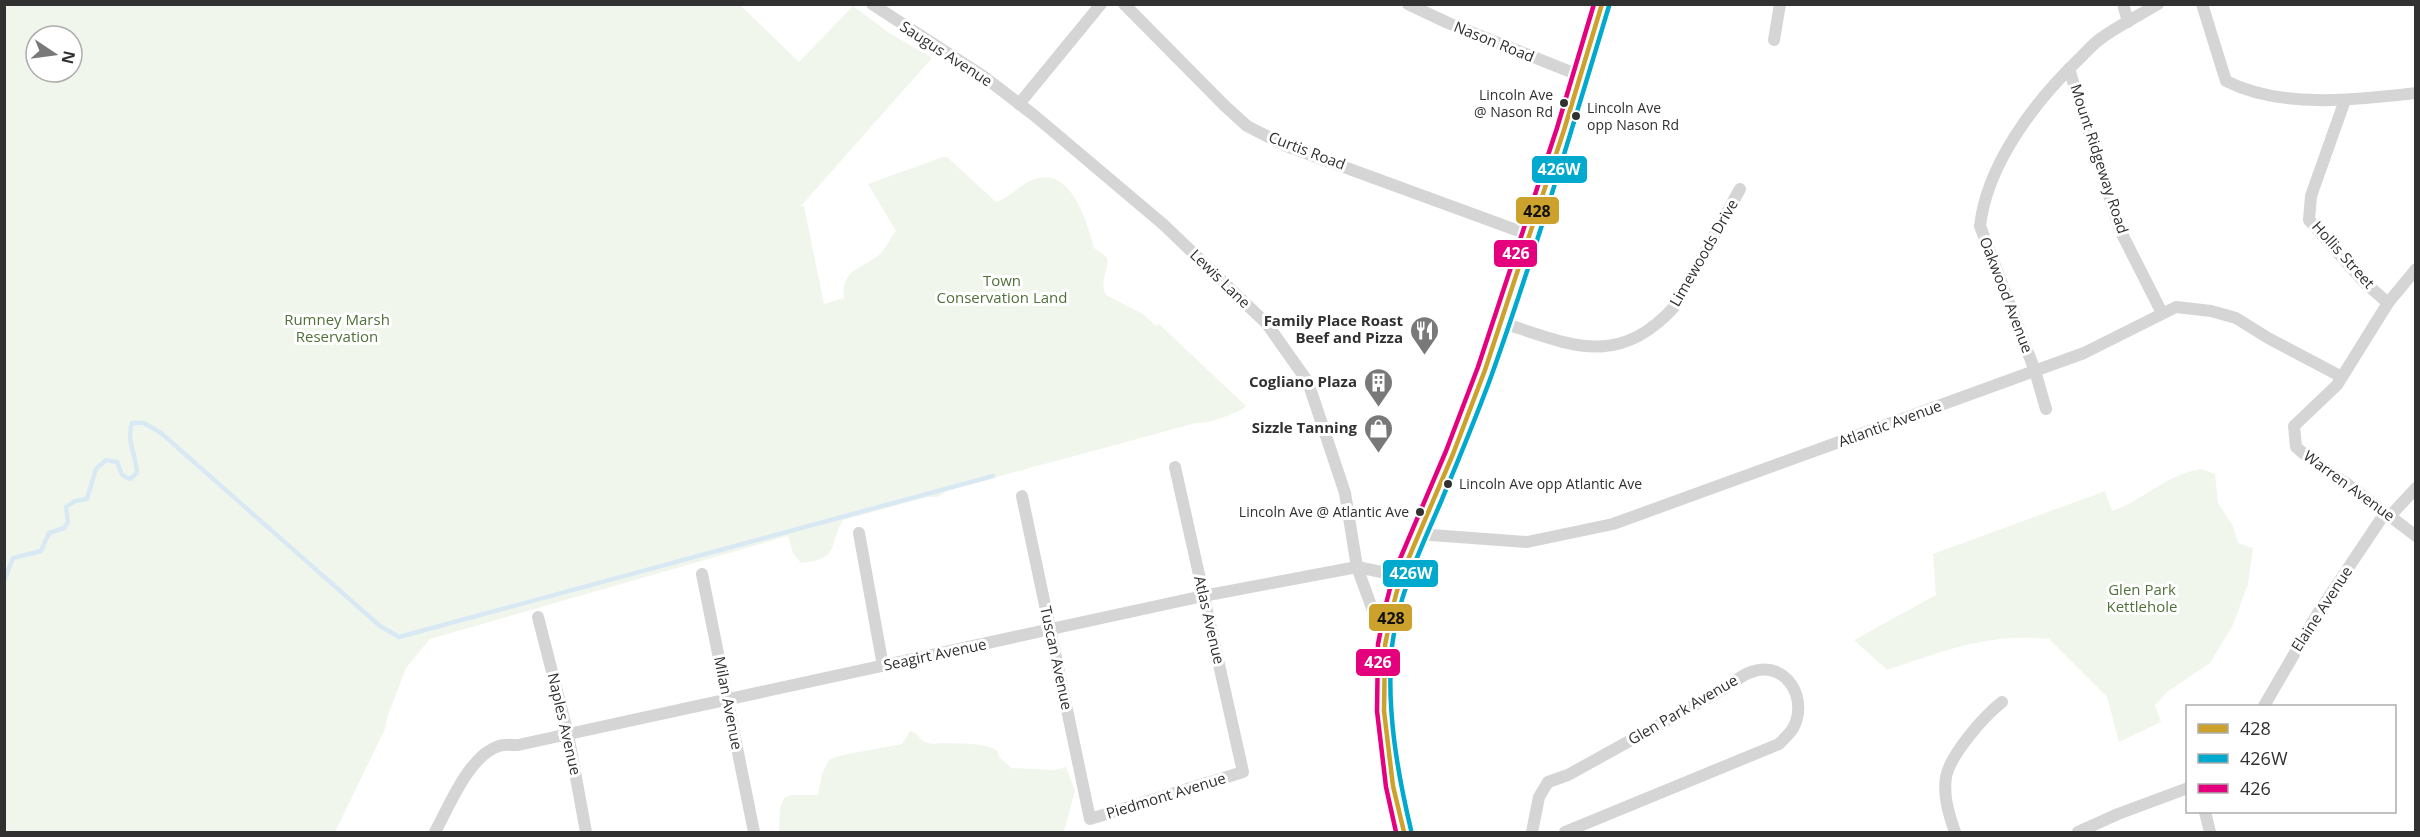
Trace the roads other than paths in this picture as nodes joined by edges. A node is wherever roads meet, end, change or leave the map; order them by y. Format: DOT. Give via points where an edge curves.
graph roads {
  1 [pos="872,4"];
  2 [pos="1101,4"];
  3 [pos="1124,4"];
  4 [pos="1408,4"];
  5 [pos="1602,4"];
  6 [pos="1780,4"];
  7 [pos="2123,4"];
  8 [pos="2158,4"];
  9 [pos="2202,4"];
  10 [pos="2128,22"];
  11 [pos="1774,40"];
  12 [pos="2069,69"];
  13 [pos="1581,76"];
  14 [pos="2415,93"];
  15 [pos="2345,100"];
  16 [pos="1019,104"];
  17 [pos="1740,189"];
  18 [pos="1530,235"];
  19 [pos="2415,269"];
  20 [pos="2388,303"];
  21 [pos="2162,313"];
  22 [pos="1500,322"];
  23 [pos="2035,371"];
  24 [pos="2342,377"];
  25 [pos="2046,409"];
  26 [pos="1175,467"];
  27 [pos="2415,488"];
  28 [pos="1022,496"];
  29 [pos="2388,515"];
  30 [pos="859,533"];
  31 [pos="1418,534"];
  32 [pos="2415,536"];
  33 [pos="1357,567"];
  34 [pos="702,574"];
  35 [pos="1401,576"];
  36 [pos="1203,596"];
  37 [pos="537,617"];
  38 [pos="1050,630"];
  39 [pos="1385,645"];
  40 [pos="884,666"];
  41 [pos="728,700"];
  42 [pos="2002,702"];
  43 [pos="2265,705"];
  44 [pos="568,734"];
  45 [pos="1242,772"];
  46 [pos="2186,788"];
  47 [pos="2205,813"];
  48 [pos="1090,819"];
  49 [pos="435,832"];
  50 [pos="586,832"];
  51 [pos="754,832"];
  52 [pos="1404,832"];
  53 [pos="1532,832"];
  54 [pos="1565,832"];
  55 [pos="1955,832"];
  56 [pos="2078,832"];
  57 [pos="2210,832"];
  1 -- 16 [label="street, Saugus Avenue"];
  2 -- 16 [label="street"];
  3 -- 18 [label="street, Curtis Road" via="1248,126 1284,145"];
  4 -- 13 [label="street, Nason Road"];
  5 -- 13 [label="main road"];
  6 -- 11 [label="street"];
  7 -- 10 [label="street"];
  8 -- 10 [label="street, Oakwood Avenue"];
  9 -- 15 [label="street" via="2226,81 2243,89 2297,99"];
  10 -- 12 [label="street, Oakwood Avenue" via="2101,38"];
  12 -- 21 [label="street, Mount Ridgeway Road" via="2121,230"];
  12 -- 23 [label="street, Oakwood Avenue" via="2033,110 2006,154 1983,207 1980,226"];
  13 -- 18 [label="main road"];
  14 -- 15 [label="street"];
  15 -- 20 [label="street, Hollis Street" via="2311,196 2309,220"];
  16 -- 33 [label="street, Lewis Lane" via="1164,225 1267,324 1308,382 1345,493"];
  17 -- 22 [label="street, Limewoods Drive" via="1676,305 1648,332 1603,348 1582,348"];
  18 -- 22 [label="main road"];
  19 -- 20 [label="street, Warren Avenue"];
  20 -- 24 [label="street, Warren Avenue"];
  21 -- 23 [label="street, Atlantic Avenue" via="2084,353"];
  21 -- 24 [label="street, Atlantic Avenue" via="2176,307 2236,318"];
  22 -- 31 [label="main road" via="1453,454"];
  23 -- 25 [label="street, Oakwood Avenue"];
  23 -- 31 [label="street, Atlantic Avenue" via="1613,524 1527,542"];
  24 -- 29 [label="street, Warren Avenue" via="2294,426 2296,447"];
  26 -- 36 [label="street, Atlas Avenue"];
  27 -- 29 [label="street, Elaine Avenue"];
  28 -- 38 [label="street, Tuscan Avenue"];
  29 -- 32 [label="street, Warren Avenue"];
  29 -- 43 [label="street, Elaine Avenue" via="2318,613"];
  30 -- 40 [label="street"];
  31 -- 35 [label="main road"];
  33 -- 35 [label="street, Seagirt Avenue"];
  33 -- 36 [label="street, Seagirt Avenue"];
  33 -- 39 [label="street, Lewis Lane"];
  34 -- 41 [label="street, Milan Avenue"];
  35 -- 39 [label="main road"];
  36 -- 38 [label="street, Seagirt Avenue"];
  36 -- 45 [label="street, Atlas Avenue"];
  37 -- 44 [label="street, Naples Avenue"];
  38 -- 40 [label="street, Seagirt Avenue"];
  38 -- 48 [label="street, Tuscan Avenue"];
  39 -- 52 [label="main road" via="1384,711 1393,786"];
  40 -- 41 [label="street, Seagirt Avenue"];
  41 -- 44 [label="street, Seagirt Avenue"];
  41 -- 51 [label="street, Milan Avenue"];
  42 -- 55 [label="street" via="1985,715 1953,760 1946,777 1947,809"];
  44 -- 49 [label="street, Seagirt Avenue" via="499,746 481,756"];
  44 -- 50 [label="street, Naples Avenue"];
  45 -- 48 [label="street, Piedmont Avenue"];
  46 -- 56 [label="street"];
  47 -- 57 [label="street"];
  53 -- 54 [label="street, Glen Park Avenue" via="1539,797 1548,782 1568,775 1750,672 1765,669 1786,676 1794,686 1798,709 1792,729 1779,744"];
}
